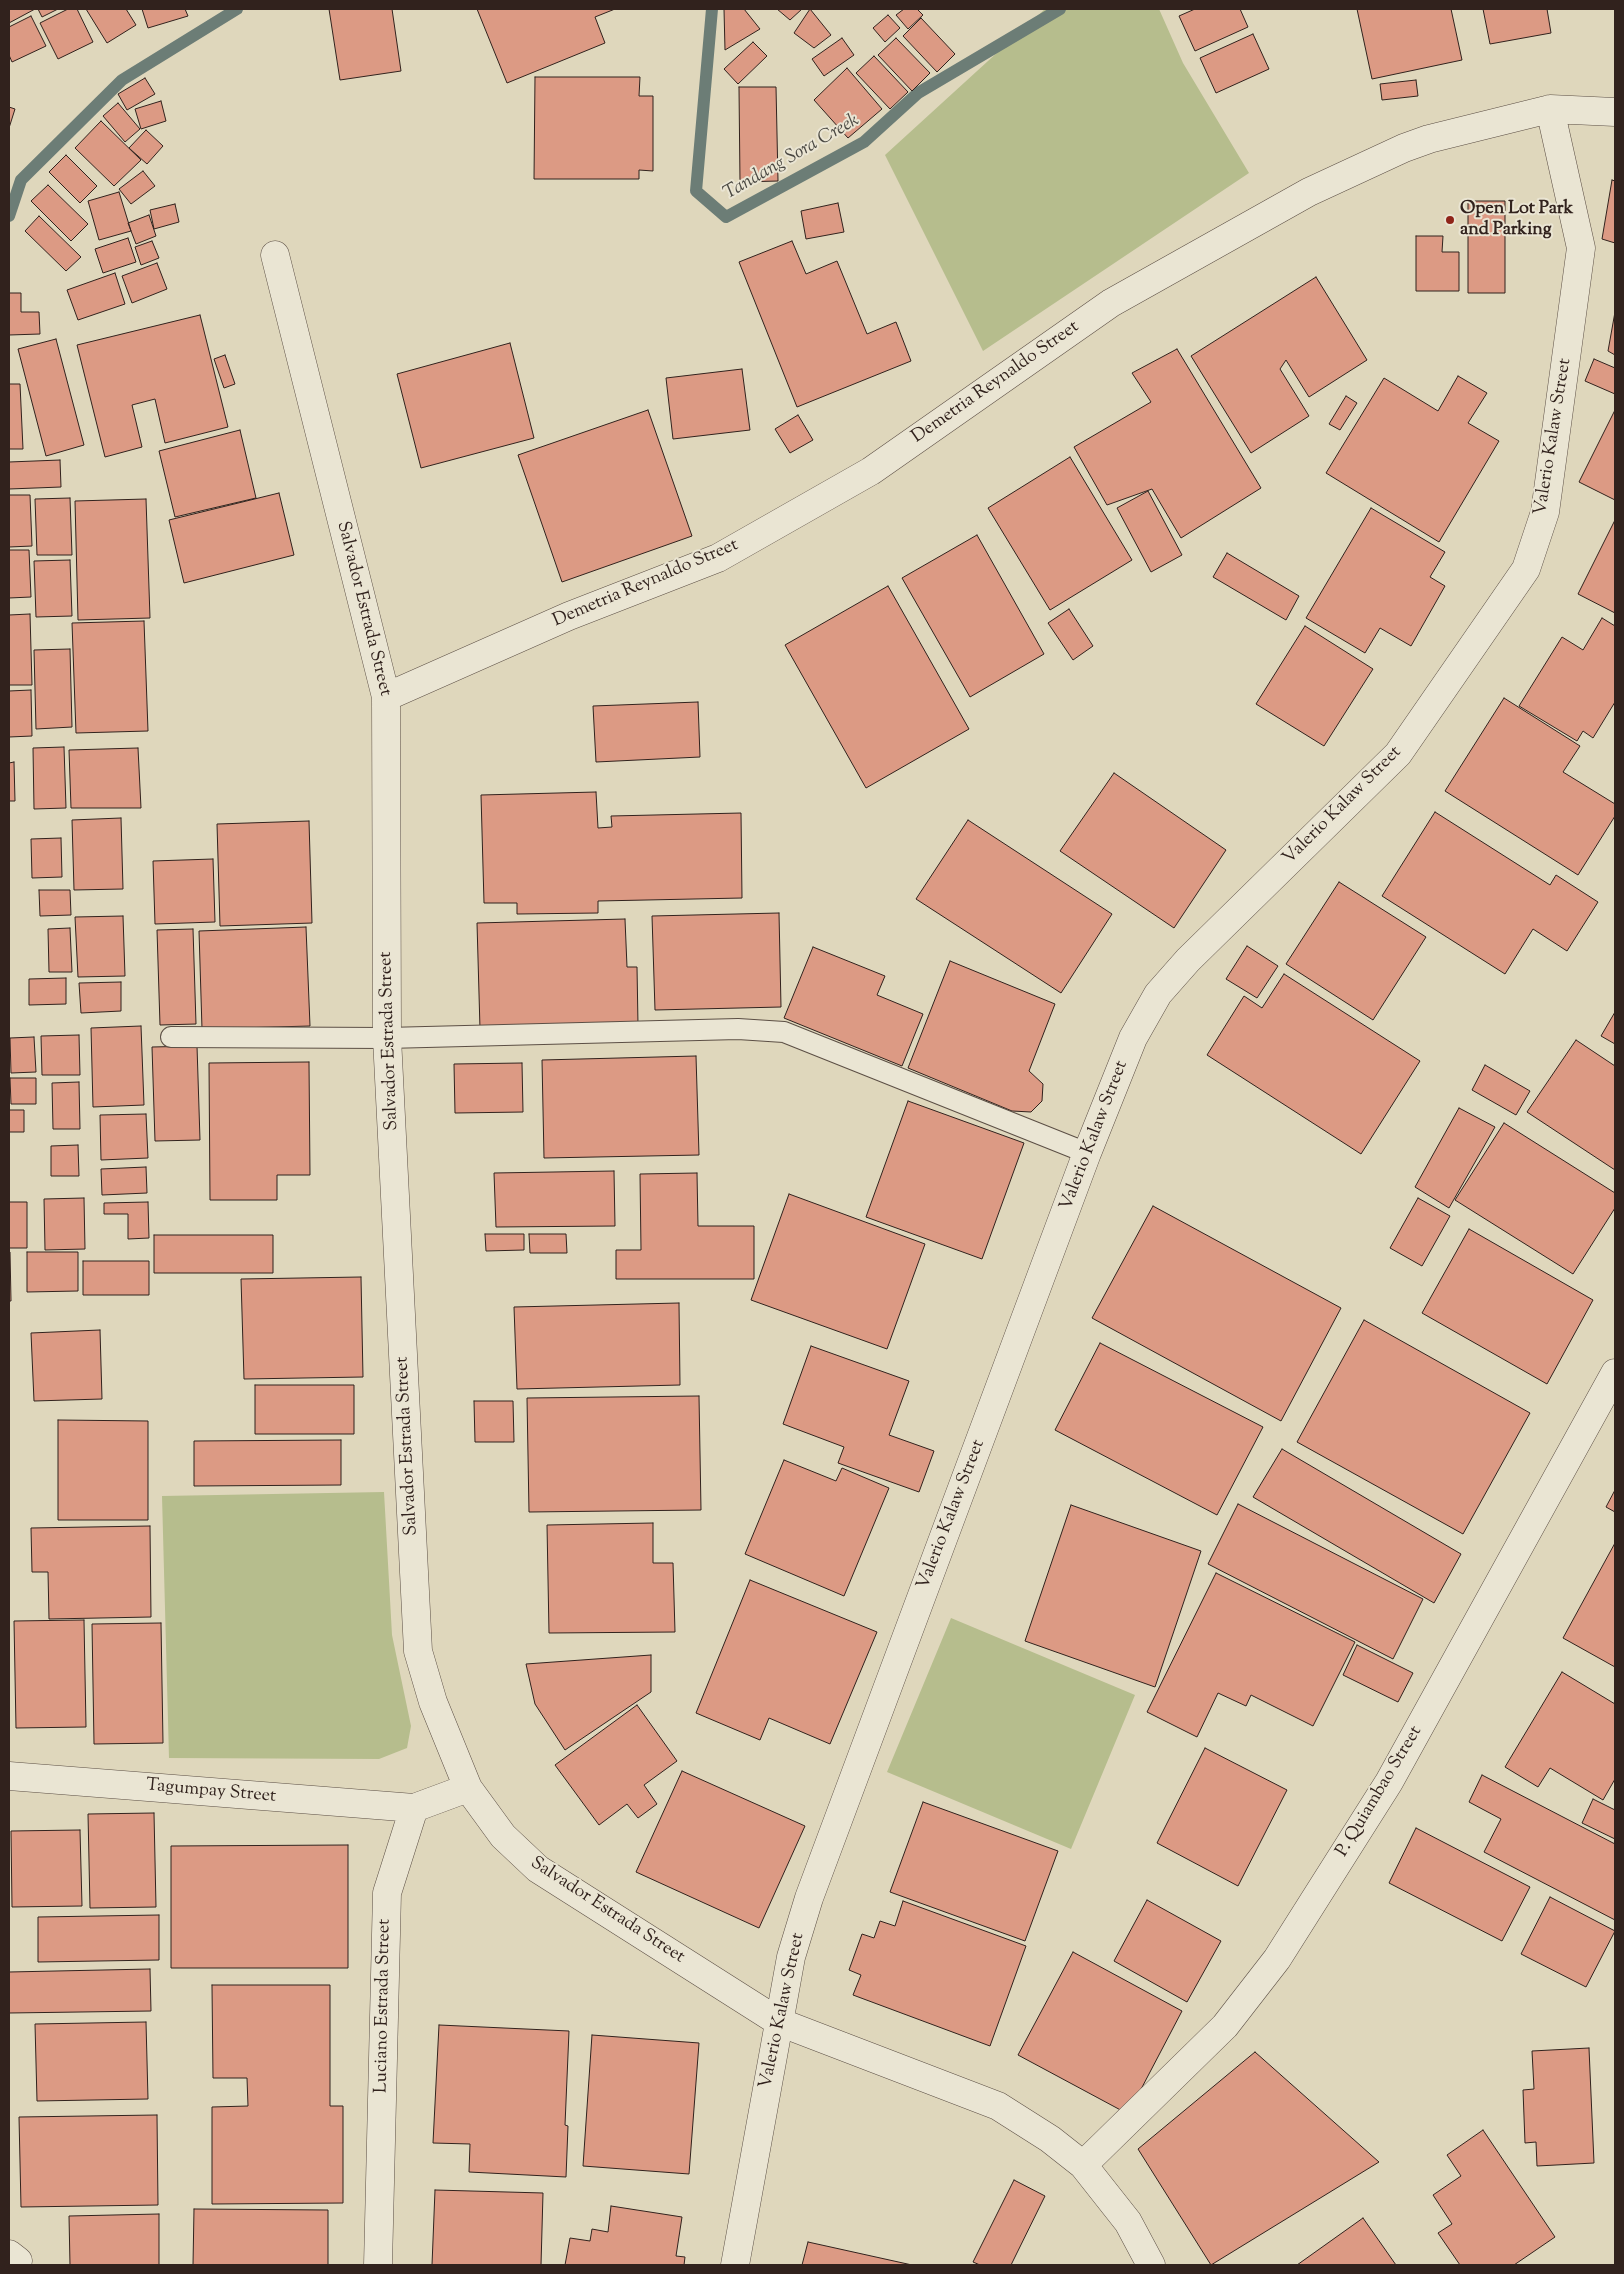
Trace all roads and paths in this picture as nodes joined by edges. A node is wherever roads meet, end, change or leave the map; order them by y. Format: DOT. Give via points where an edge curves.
graph roads {
  1 [pos="1550,109"];
  2 [pos="1615,112"];
  3 [pos="275,256"];
  4 [pos="386,698"];
  5 [pos="171,1037"];
  6 [pos="387,1038"];
  7 [pos="1087,1153"];
  8 [pos="1615,1373"];
  9 [pos="9,1776"];
  10 [pos="468,1788"];
  11 [pos="414,1808"];
  12 [pos="779,2022"];
  13 [pos="1083,2165"];
  14 [pos="378,2265"];
  15 [pos="734,2265"];
  16 [pos="1151,2265"];
  1 -- 2 [label="street, Demetria Reynaldo Street"];
  1 -- 4 [label="street, Demetria Reynaldo Street" via="1429,139 1309,192 1111,303 870,471 718,558 569,616"];
  1 -- 7 [label="street, Valerio Kalaw Street" via="1581,248 1545,512 1526,569 1398,754 1188,960 1158,994 1133,1038"];
  3 -- 4 [label="street, Salvador Estrada Street"];
  4 -- 6 [label="street, Salvador Estrada Street"];
  5 -- 6 [label="lane"];
  6 -- 7 [label="lane" via="738,1029 784,1032"];
  6 -- 10 [label="street, Salvador Estrada Street" via="418,1651 433,1702"];
  7 -- 12 [label="street, Valerio Kalaw Street" via="809,1898 791,1957"];
  8 -- 13 [label="street, P. Quiambao Street" via="1389,1782 1277,1959 1225,2026"];
  9 -- 11 [label="street, Tagumpay Street"];
  10 -- 11 [label="street"];
  10 -- 12 [label="street, Salvador Estrada Street" via="503,1836 538,1869"];
  11 -- 14 [label="street, Luciano Estrada Street" via="387,1893"];
  12 -- 13 [label="street, Salvador Estrada Street" via="998,2106 1050,2139"];
  12 -- 15 [label="street, Valerio Kalaw Street"];
  13 -- 16 [label="street, Salvador Estrada Street" via="1128,2222"];
}
